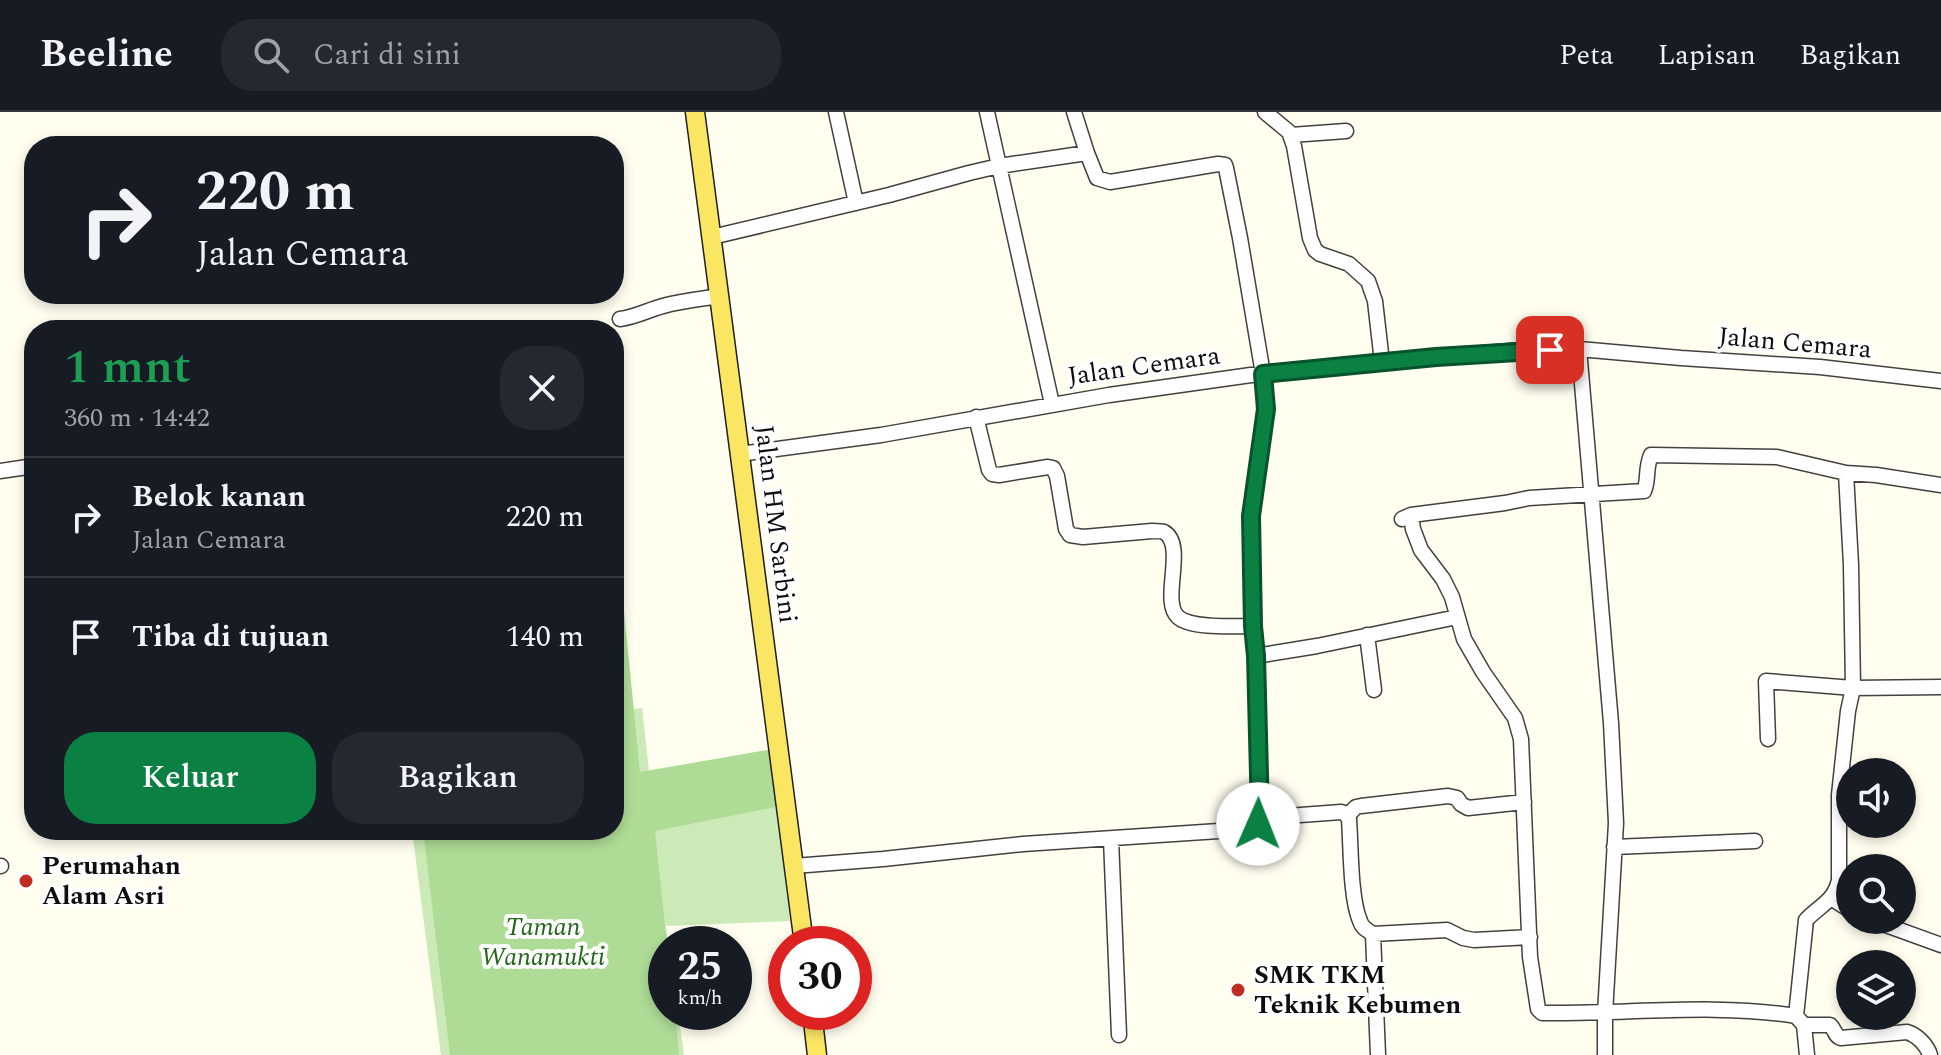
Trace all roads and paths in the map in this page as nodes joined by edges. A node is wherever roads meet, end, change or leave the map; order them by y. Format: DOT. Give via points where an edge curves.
graph roads {
  1 [pos="695,112"];
  2 [pos="836,112"];
  3 [pos="987,112"];
  4 [pos="1074,112"];
  5 [pos="1265,112"];
  6 [pos="1346,131"];
  7 [pos="1291,135"];
  8 [pos="1087,153"];
  9 [pos="999,166"];
  10 [pos="856,203"];
  11 [pos="712,237"];
  12 [pos="720,296"];
  13 [pos="620,319"];
  14 [pos="1579,349"];
  15 [pos="1382,362"];
  16 [pos="1263,374"];
  17 [pos="1941,381"];
  18 [pos="1052,404"];
  19 [pos="976,417"];
  20 [pos="740,454"];
  21 [pos="24,467"];
  22 [pos="0,471"];
  23 [pos="1846,473"];
  24 [pos="1941,485"];
  25 [pos="1591,494"];
  26 [pos="1457,617"];
  27 [pos="1253,626"];
  28 [pos="1367,635"];
  29 [pos="1256,656"];
  30 [pos="1941,687"];
  31 [pos="1853,688"];
  32 [pos="1374,690"];
  33 [pos="1768,739"];
  34 [pos="1524,802"];
  35 [pos="1347,816"];
  36 [pos="1260,818"];
  37 [pos="1111,839"];
  38 [pos="1755,841"];
  39 [pos="1614,847"];
  40 [pos="794,866"];
  41 [pos="1831,898"];
  42 [pos="1836,901"];
  43 [pos="802,926"];
  44 [pos="1373,934"];
  45 [pos="1911,934"];
  46 [pos="1530,937"];
  47 [pos="1941,945"];
  48 [pos="1605,1014"];
  49 [pos="1800,1020"];
  50 [pos="814,1030"];
  51 [pos="1119,1035"];
  52 [pos="817,1055"];
  53 [pos="1378,1055"];
  54 [pos="1605,1055"];
  55 [pos="1807,1055"];
  56 [pos="1930,1055"];
  1 -- 11 [label="main road, Jalan HM Sarbini"];
  2 -- 10 [label="street"];
  3 -- 9 [label="street"];
  4 -- 8 [label="street"];
  5 -- 7 [label="street"];
  6 -- 7 [label="street"];
  7 -- 15 [label="street" via="1312,243 1320,254 1349,264 1368,281"];
  8 -- 9 [label="street"];
  8 -- 16 [label="street" via="1097,178 1110,182 1225,165"];
  9 -- 10 [label="street"];
  9 -- 18 [label="street"];
  10 -- 11 [label="street"];
  11 -- 12 [label="main road, Jalan HM Sarbini"];
  12 -- 13 [label="street"];
  12 -- 20 [label="main road, Jalan HM Sarbini"];
  14 -- 15 [label="street, Jalan Cemara"];
  14 -- 17 [label="street, Jalan Cemara"];
  14 -- 25 [label="street"];
  15 -- 16 [label="street, Jalan Cemara"];
  16 -- 18 [label="street, Jalan Cemara"];
  16 -- 27 [label="street" via="1266,409 1251,516"];
  18 -- 19 [label="street, Jalan Cemara"];
  19 -- 20 [label="street, Jalan Cemara"];
  19 -- 27 [label="street" via="992,474 1053,468 1070,535 1167,534 1174,560 1172,603 1179,618 1206,625"];
  20 -- 40 [label="main road, Jalan HM Sarbini"];
  21 -- 22 [label="street"];
  23 -- 24 [label="street"];
  23 -- 25 [label="street" via="1777,457 1651,455 1644,491"];
  23 -- 31 [label="street"];
  25 -- 26 [label="street" via="1407,517 1421,550 1443,579"];
  25 -- 39 [label="street" via="1611,723"];
  26 -- 28 [label="street"];
  26 -- 34 [label="street" via="1470,650 1515,718"];
  27 -- 29 [label="street"];
  28 -- 29 [label="street"];
  28 -- 32 [label="street"];
  29 -- 36 [label="street"];
  30 -- 31 [label="street"];
  31 -- 33 [label="street" via="1766,681"];
  31 -- 41 [label="street" via="1839,795 1839,880"];
  34 -- 35 [label="street" via="1468,808 1448,796 1361,806"];
  34 -- 46 [label="street"];
  35 -- 36 [label="street" via="1341,812"];
  35 -- 44 [label="street" via="1358,913"];
  36 -- 37 [label="street" via="1249,829"];
  37 -- 40 [label="street"];
  37 -- 51 [label="street"];
  38 -- 39 [label="street"];
  39 -- 48 [label="street"];
  40 -- 43 [label="main road, Jalan HM Sarbini"];
  41 -- 42 [label="street"];
  41 -- 49 [label="street" via="1806,920"];
  44 -- 46 [label="street" via="1441,930 1474,940"];
  44 -- 53 [label="street"];
  45 -- 47 [label="street"];
  46 -- 48 [label="street" via="1538,1009"];
  48 -- 49 [label="street" via="1760,1010"];
  48 -- 54 [label="street"];
  49 -- 55 [label="street"];
  49 -- 56 [label="street" via="1830,1025 1841,1038 1907,1032"];
  50 -- 52 [label="main road"];
}
